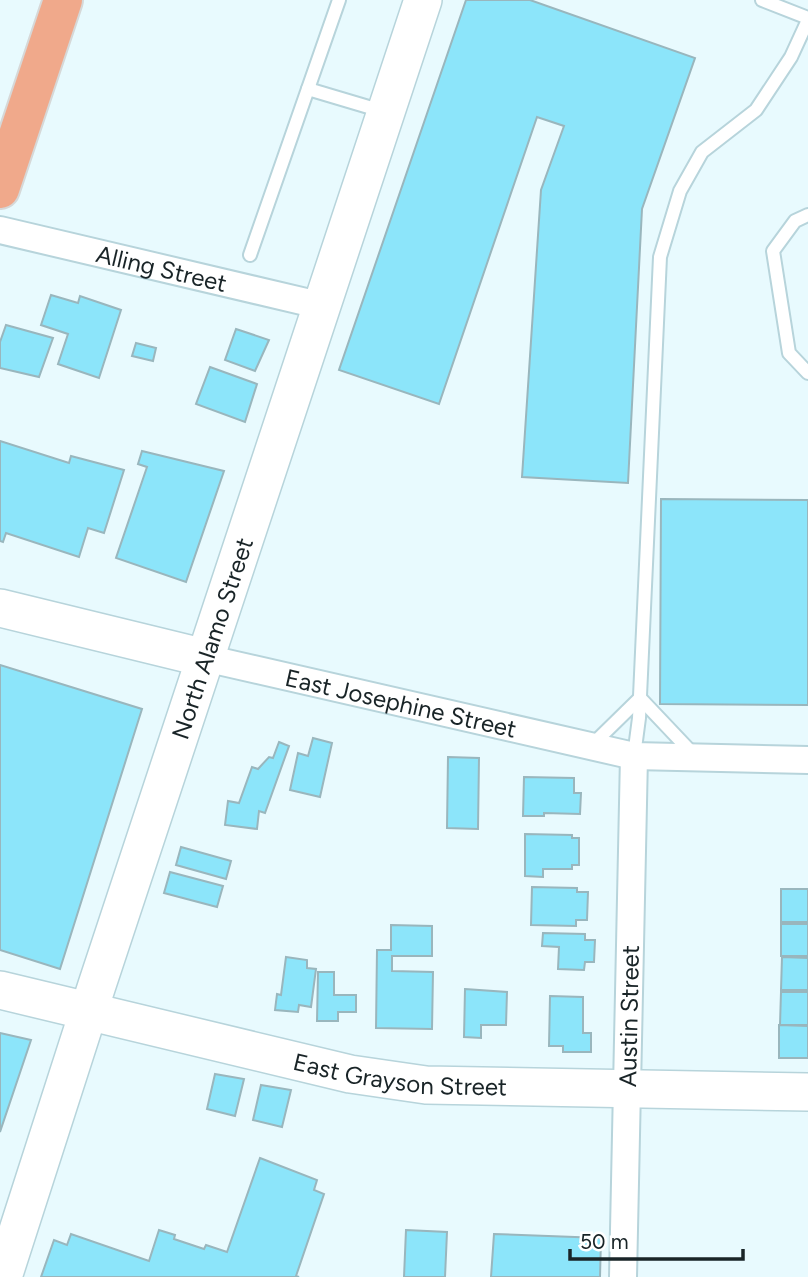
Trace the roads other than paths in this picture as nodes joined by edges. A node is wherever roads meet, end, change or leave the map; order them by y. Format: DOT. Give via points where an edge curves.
graph roads {
  1 [pos="62,0"];
  2 [pos="339,0"];
  3 [pos="423,0"];
  4 [pos="762,0"];
  5 [pos="808,19"];
  6 [pos="308,89"];
  7 [pos="387,113"];
  8 [pos="0,189"];
  9 [pos="808,215"];
  10 [pos="0,230"];
  11 [pos="250,255"];
  12 [pos="323,306"];
  13 [pos="808,373"];
  14 [pos="0,608"];
  15 [pos="205,659"];
  16 [pos="640,698"];
  17 [pos="592,746"];
  18 [pos="634,756"];
  19 [pos="696,757"];
  20 [pos="808,760"];
  21 [pos="0,990"];
  22 [pos="88,1012"];
  23 [pos="628,1090"];
  24 [pos="808,1092"];
  25 [pos="3,1277"];
  26 [pos="624,1277"];
  1 -- 8 [label="main road"];
  2 -- 6 [label="lane"];
  3 -- 7 [label="street, North Alamo Street"];
  4 -- 5 [label="lane"];
  5 -- 16 [label="lane" via="791,57 756,110 702,152 680,191 660,257"];
  6 -- 7 [label="lane"];
  6 -- 11 [label="lane"];
  7 -- 12 [label="street, North Alamo Street"];
  9 -- 13 [label="lane" via="795,221 773,251 789,353"];
  10 -- 12 [label="street, Alling Street"];
  12 -- 15 [label="street, North Alamo Street"];
  14 -- 15 [label="street, East Josephine Street"];
  15 -- 17 [label="street, East Josephine Street"];
  15 -- 22 [label="street, North Alamo Street"];
  16 -- 17 [label="lane"];
  16 -- 18 [label="lane"];
  16 -- 19 [label="lane"];
  17 -- 18 [label="street, East Josephine Street"];
  18 -- 19 [label="street, East Josephine Street"];
  18 -- 23 [label="street, Austin Street"];
  19 -- 20 [label="street, East Josephine Street"];
  21 -- 22 [label="street, East Grayson Street"];
  22 -- 23 [label="street, East Grayson Street" via="350,1074 414,1084"];
  22 -- 25 [label="street, North Alamo Street"];
  23 -- 24 [label="street, East Grayson Street"];
  23 -- 26 [label="street, Austin Street"];
}
